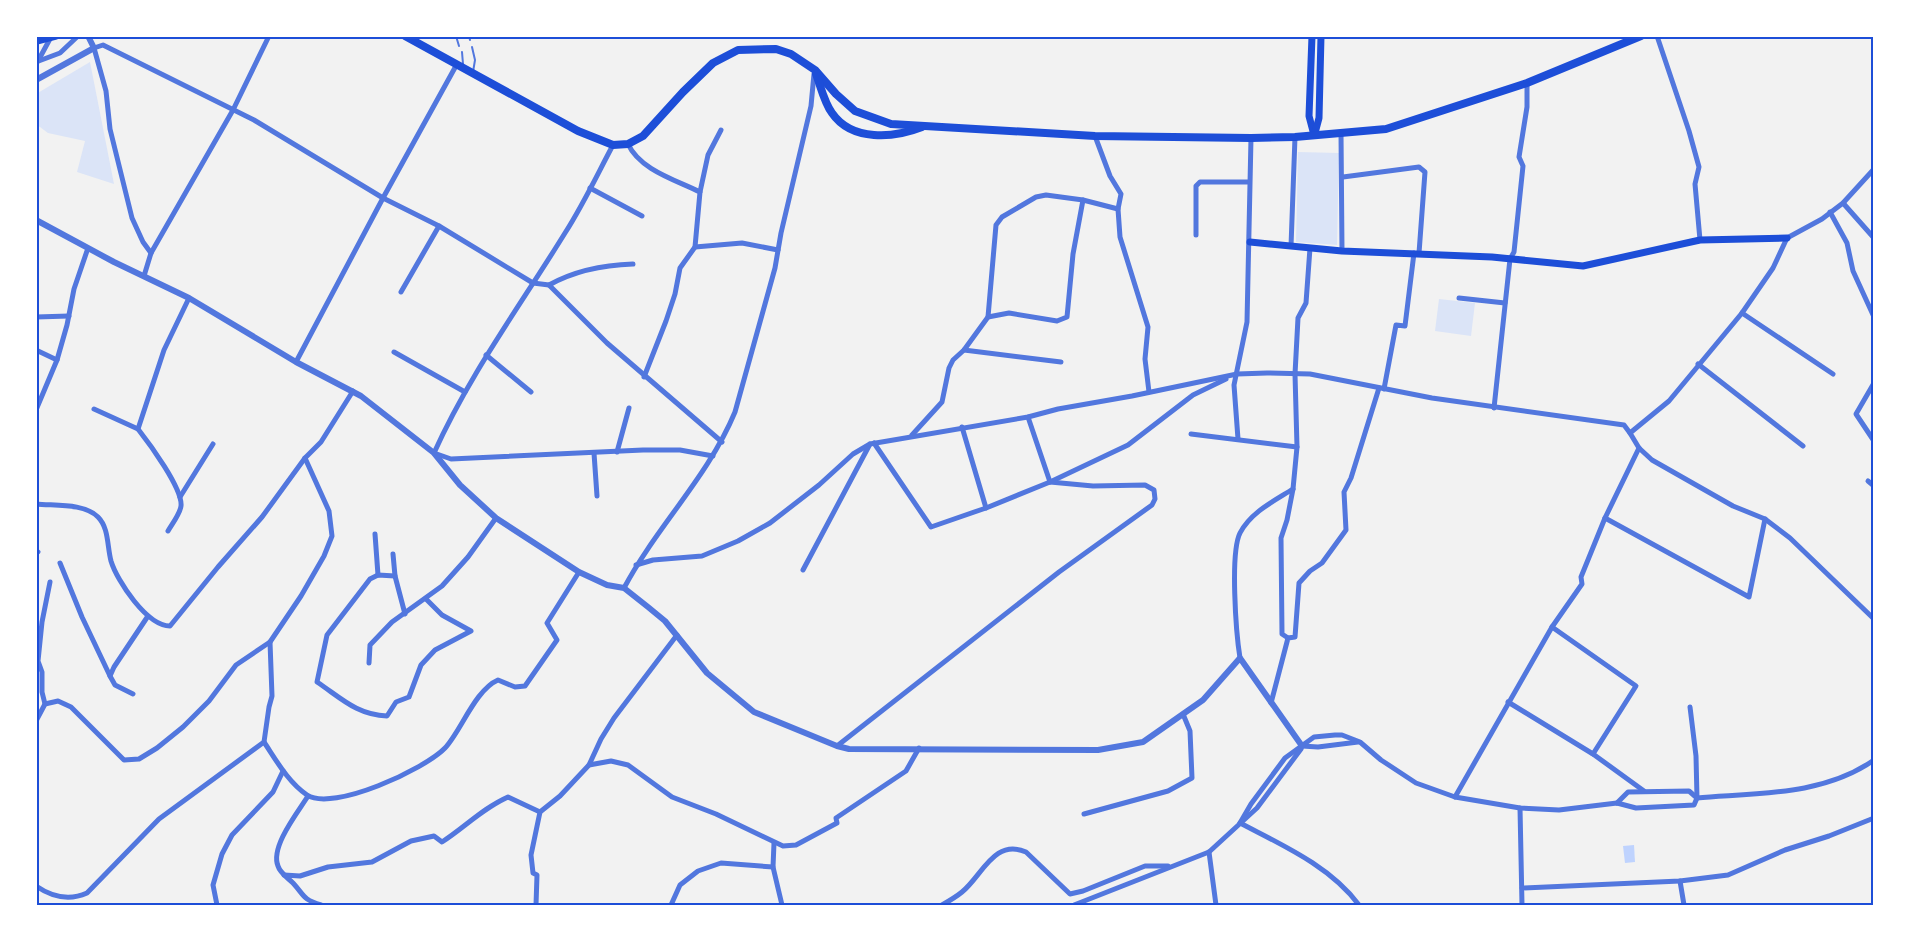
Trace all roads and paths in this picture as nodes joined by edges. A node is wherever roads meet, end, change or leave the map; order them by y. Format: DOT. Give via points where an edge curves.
graph roads {
  1 [pos="78,36"];
  2 [pos="88,36"];
  3 [pos="269,36"];
  4 [pos="405,36"];
  5 [pos="456,36"];
  6 [pos="469,36"];
  7 [pos="1312,36"];
  8 [pos="1321,36"];
  9 [pos="1641,36"];
  10 [pos="1657,36"];
  11 [pos="53,37"];
  12 [pos="36,40"];
  13 [pos="470,40"];
  14 [pos="459,46"];
  15 [pos="472,47"];
  16 [pos="94,48"];
  17 [pos="462,52"];
  18 [pos="37,62"];
  19 [pos="460,65"];
  20 [pos="815,70"];
  21 [pos="473,72"];
  22 [pos="36,80"];
  23 [pos="1527,83"];
  24 [pos="233,110"];
  25 [pos="927,126"];
  26 [pos="722,130"];
  27 [pos="1341,133"];
  28 [pos="1314,135"];
  29 [pos="1095,136"];
  30 [pos="1295,137"];
  31 [pos="1251,138"];
  32 [pos="628,144"];
  33 [pos="613,145"];
  34 [pos="1874,169"];
  35 [pos="1343,177"];
  36 [pos="1249,182"];
  37 [pos="590,188"];
  38 [pos="699,192"];
  39 [pos="383,198"];
  40 [pos="1083,200"];
  41 [pos="1843,203"];
  42 [pos="1118,209"];
  43 [pos="1830,212"];
  44 [pos="642,216"];
  45 [pos="36,220"];
  46 [pos="439,226"];
  47 [pos="1196,235"];
  48 [pos="1787,238"];
  49 [pos="1874,238"];
  50 [pos="1700,240"];
  51 [pos="1250,242"];
  52 [pos="1291,246"];
  53 [pos="695,247"];
  54 [pos="88,248"];
  55 [pos="1310,248"];
  56 [pos="778,250"];
  57 [pos="1342,251"];
  58 [pos="151,253"];
  59 [pos="1417,253"];
  60 [pos="1510,259"];
  61 [pos="633,264"];
  62 [pos="144,276"];
  63 [pos="533,283"];
  64 [pos="549,285"];
  65 [pos="401,292"];
  66 [pos="189,298"];
  67 [pos="1460,298"];
  68 [pos="1505,303"];
  69 [pos="1742,313"];
  70 [pos="69,316"];
  71 [pos="988,316"];
  72 [pos="36,317"];
  73 [pos="1874,317"];
  74 [pos="36,350"];
  75 [pos="964,350"];
  76 [pos="394,352"];
  77 [pos="486,356"];
  78 [pos="57,360"];
  79 [pos="296,362"];
  80 [pos="1061,362"];
  81 [pos="1698,364"];
  82 [pos="1237,374"];
  83 [pos="1295,374"];
  84 [pos="1833,374"];
  85 [pos="644,377"];
  86 [pos="1874,383"];
  87 [pos="1381,389"];
  88 [pos="353,391"];
  89 [pos="465,392"];
  90 [pos="531,392"];
  91 [pos="1149,392"];
  92 [pos="629,408"];
  93 [pos="1494,408"];
  94 [pos="94,409"];
  95 [pos="36,410"];
  96 [pos="1028,417"];
  97 [pos="962,427"];
  98 [pos="138,429"];
  99 [pos="1630,433"];
  100 [pos="1191,434"];
  101 [pos="911,436"];
  102 [pos="1238,439"];
  103 [pos="1874,441"];
  104 [pos="722,442"];
  105 [pos="213,444"];
  106 [pos="872,444"];
  107 [pos="1803,446"];
  108 [pos="1297,447"];
  109 [pos="1639,448"];
  110 [pos="617,452"];
  111 [pos="434,453"];
  112 [pos="594,453"];
  113 [pos="713,456"];
  114 [pos="305,458"];
  115 [pos="1868,481"];
  116 [pos="1050,482"];
  117 [pos="1874,486"];
  118 [pos="1293,489"];
  119 [pos="597,496"];
  120 [pos="180,497"];
  121 [pos="36,504"];
  122 [pos="986,508"];
  123 [pos="496,518"];
  124 [pos="1605,518"];
  125 [pos="1765,519"];
  126 [pos="168,531"];
  127 [pos="375,534"];
  128 [pos="393,554"];
  129 [pos="60,564"];
  130 [pos="636,565"];
  131 [pos="804,570"];
  132 [pos="579,572"];
  133 [pos="378,575"];
  134 [pos="395,576"];
  135 [pos="50,582"];
  136 [pos="624,588"];
  137 [pos="426,599"];
  138 [pos="405,614"];
  139 [pos="148,616"];
  140 [pos="1874,620"];
  141 [pos="1552,627"];
  142 [pos="677,635"];
  143 [pos="1288,638"];
  144 [pos="270,642"];
  145 [pos="1240,658"];
  146 [pos="369,663"];
  147 [pos="110,676"];
  148 [pos="133,694"];
  149 [pos="1508,702"];
  150 [pos="1271,703"];
  151 [pos="45,704"];
  152 [pos="1690,707"];
  153 [pos="1183,714"];
  154 [pos="36,721"];
  155 [pos="264,742"];
  156 [pos="1360,742"];
  157 [pos="837,746"];
  158 [pos="1302,746"];
  159 [pos="919,748"];
  160 [pos="1593,754"];
  161 [pos="1874,760"];
  162 [pos="589,765"];
  163 [pos="283,771"];
  164 [pos="1646,792"];
  165 [pos="308,796"];
  166 [pos="1455,797"];
  167 [pos="1697,798"];
  168 [pos="1617,803"];
  169 [pos="1520,808"];
  170 [pos="540,812"];
  171 [pos="1084,814"];
  172 [pos="1874,818"];
  173 [pos="1240,823"];
  174 [pos="774,843"];
  175 [pos="1209,852"];
  176 [pos="773,867"];
  177 [pos="1173,867"];
  178 [pos="284,875"];
  179 [pos="1680,881"];
  180 [pos="36,886"];
  181 [pos="1522,888"];
  182 [pos="218,905"];
  183 [pos="321,905"];
  184 [pos="536,905"];
  185 [pos="671,905"];
  186 [pos="782,905"];
  187 [pos="942,905"];
  188 [pos="1074,905"];
  189 [pos="1216,905"];
  190 [pos="1359,905"];
  191 [pos="1522,905"];
  192 [pos="1684,905"];
  1 -- 18 [label="street" via="60,53"];
  2 -- 16 [label="street"];
  3 -- 24 [label="street"];
  4 -- 19 [label="main road"];
  5 -- 14 [label="lane"];
  6 -- 13 [label="lane"];
  7 -- 28 [label="main road" via="1309,116"];
  8 -- 28 [label="main road" via="1319,118"];
  9 -- 23 [label="main road"];
  10 -- 50 [label="street" via="1699,167 1695,184"];
  11 -- 12 [label="main road"];
  11 -- 18 [label="street"];
  15 -- 21 [label="lane"];
  16 -- 22 [label="street"];
  16 -- 24 [label="street" via="103,45"];
  16 -- 58 [label="street" via="132,218"];
  17 -- 19 [label="lane"];
  19 -- 21 [label="main road"];
  19 -- 39 [label="street"];
  20 -- 25 [label="main road" via="855,111 891,124"];
  20 -- 25 [label="main road" via="832,114 845,127 864,135 914,131"];
  20 -- 32 [label="main road" via="776,49 738,50 713,63 643,136"];
  20 -- 56 [label="street" via="811,106"];
  21 -- 33 [label="main road" via="578,131"];
  23 -- 27 [label="main road" via="1386,129"];
  23 -- 60 [label="street" via="1519,157 1524,166"];
  24 -- 39 [label="street"];
  24 -- 58 [label="street"];
  25 -- 29 [label="main road"];
  26 -- 38 [label="street" via="708,155"];
  27 -- 28 [label="main road"];
  27 -- 35 [label="street"];
  28 -- 30 [label="main road"];
  29 -- 31 [label="main road"];
  29 -- 42 [label="street" via="1120,194"];
  30 -- 31 [label="main road"];
  30 -- 52 [label="street"];
  31 -- 36 [label="street"];
  32 -- 33 [label="main road"];
  32 -- 38 [label="street" via="650,167"];
  33 -- 37 [label="street"];
  34 -- 41 [label="street"];
  35 -- 57 [label="street"];
  35 -- 59 [label="street" via="1419,167 1425,172"];
  36 -- 47 [label="street" via="1200,182 1196,186"];
  36 -- 51 [label="street"];
  37 -- 44 [label="street"];
  37 -- 63 [label="street"];
  38 -- 53 [label="street"];
  39 -- 46 [label="street"];
  39 -- 79 [label="street"];
  40 -- 42 [label="street"];
  40 -- 71 [label="street" via="1036,197 1002,217 996,225"];
  40 -- 71 [label="street" via="1066,317 1057,321 1009,313"];
  41 -- 43 [label="street"];
  41 -- 49 [label="street"];
  42 -- 91 [label="street" via="1120,237 1148,327 1145,359"];
  43 -- 48 [label="street"];
  43 -- 73 [label="street" via="1847,243 1853,271"];
  45 -- 54 [label="street"];
  46 -- 63 [label="street"];
  46 -- 65 [label="street"];
  48 -- 50 [label="main road"];
  48 -- 69 [label="street" via="1773,268"];
  50 -- 60 [label="main road" via="1583,266"];
  51 -- 52 [label="main road"];
  51 -- 82 [label="street" via="1247,322"];
  52 -- 55 [label="main road"];
  53 -- 56 [label="street" via="742,243"];
  53 -- 85 [label="street" via="680,268 675,294"];
  54 -- 62 [label="street"];
  54 -- 70 [label="street"];
  55 -- 57 [label="main road"];
  55 -- 83 [label="street" via="1306,303 1298,318"];
  56 -- 104 [label="street" via="761,324"];
  57 -- 59 [label="main road"];
  58 -- 62 [label="street"];
  59 -- 60 [label="main road"];
  59 -- 87 [label="street" via="1405,326 1396,324"];
  60 -- 68 [label="street"];
  61 -- 64 [label="street" via="586,270"];
  62 -- 66 [label="street"];
  63 -- 64 [label="street"];
  63 -- 77 [label="street"];
  64 -- 85 [label="street"];
  66 -- 79 [label="street"];
  66 -- 98 [label="street" via="164,350"];
  67 -- 68 [label="street"];
  68 -- 93 [label="street"];
  69 -- 81 [label="street"];
  69 -- 84 [label="street"];
  70 -- 72 [label="street"];
  70 -- 78 [label="street"];
  71 -- 75 [label="street"];
  74 -- 78 [label="street"];
  75 -- 80 [label="street"];
  75 -- 101 [label="street" via="949,368 942,402"];
  76 -- 89 [label="street"];
  77 -- 89 [label="street"];
  77 -- 90 [label="street"];
  78 -- 95 [label="street"];
  79 -- 88 [label="street"];
  81 -- 99 [label="street" via="1669,401"];
  81 -- 107 [label="street"];
  82 -- 83 [label="street"];
  82 -- 91 [label="street"];
  82 -- 102 [label="street" via="1234,385"];
  82 -- 116 [label="street" via="1193,395 1128,445"];
  83 -- 87 [label="street"];
  83 -- 108 [label="street"];
  85 -- 104 [label="street"];
  86 -- 103 [label="street" via="1856,414"];
  87 -- 93 [label="street"];
  87 -- 143 [label="street" via="1344,492 1346,530 1322,563 1299,584 1294,637"];
  88 -- 111 [label="street"];
  88 -- 114 [label="street" via="321,442"];
  89 -- 111 [label="street"];
  91 -- 96 [label="street"];
  92 -- 110 [label="street"];
  93 -- 99 [label="street" via="1624,425"];
  94 -- 98 [label="street"];
  96 -- 97 [label="street"];
  96 -- 116 [label="street"];
  97 -- 101 [label="street"];
  97 -- 122 [label="street"];
  98 -- 120 [label="street" via="159,456"];
  99 -- 109 [label="street"];
  100 -- 102 [label="street"];
  101 -- 106 [label="street"];
  102 -- 108 [label="street"];
  104 -- 113 [label="street"];
  105 -- 120 [label="street"];
  106 -- 122 [label="street" via="931,527"];
  106 -- 130 [label="street" via="853,454 770,523 738,541 702,556"];
  106 -- 131 [label="street"];
  108 -- 118 [label="street"];
  109 -- 124 [label="street"];
  109 -- 125 [label="street" via="1661,466"];
  110 -- 112 [label="street"];
  110 -- 113 [label="street" via="680,450"];
  111 -- 112 [label="street" via="451,459"];
  111 -- 123 [label="street" via="460,485"];
  112 -- 119 [label="street"];
  113 -- 130 [label="street"];
  114 -- 139 [label="street" via="256,525 170,626"];
  114 -- 144 [label="street" via="329,511 332,536 301,596"];
  115 -- 117 [label="street"];
  116 -- 122 [label="street"];
  116 -- 157 [label="street" via="1145,485 1154,490 1155,500"];
  118 -- 143 [label="street" via="1281,538 1282,634"];
  118 -- 145 [label="street" via="1256,512 1240,534 1235,571"];
  120 -- 126 [label="street" via="181,507"];
  121 -- 139 [label="street" via="86,509 98,517 122,584"];
  123 -- 132 [label="street"];
  123 -- 137 [label="street" via="468,556"];
  124 -- 125 [label="street" via="1749,597"];
  124 -- 141 [label="street" via="1581,577 1582,584"];
  125 -- 140 [label="street" via="1790,538"];
  127 -- 133 [label="street"];
  128 -- 134 [label="street"];
  129 -- 147 [label="street"];
  130 -- 136 [label="street"];
  132 -- 136 [label="street"];
  132 -- 165 [label="street" via="547,623 557,640 525,686 491,683 445,747 423,765 389,782 341,796"];
  133 -- 134 [label="street"];
  133 -- 137 [label="street" via="370,579 327,635 317,682 358,710 387,716 396,702 409,697 421,665 435,651 471,631 441,615"];
  134 -- 138 [label="street"];
  135 -- 151 [label="street" via="38,661"];
  136 -- 142 [label="street"];
  137 -- 138 [label="street"];
  138 -- 146 [label="street" via="370,645"];
  139 -- 147 [label="street"];
  141 -- 149 [label="street"];
  141 -- 160 [label="street" via="1636,686"];
  142 -- 157 [label="street" via="707,673 754,712"];
  142 -- 162 [label="street" via="614,718"];
  143 -- 150 [label="street"];
  144 -- 151 [label="street" via="236,665 183,727 139,759 124,760 71,707 58,701"];
  144 -- 155 [label="street" via="272,696"];
  145 -- 150 [label="street"];
  145 -- 153 [label="street" via="1203,700"];
  147 -- 148 [label="street" via="115,685"];
  149 -- 160 [label="street"];
  149 -- 166 [label="street"];
  150 -- 158 [label="street"];
  151 -- 154 [label="street"];
  152 -- 167 [label="street"];
  153 -- 159 [label="street" via="1143,742 1098,750"];
  153 -- 171 [label="street" via="1190,731 1192,778 1168,791"];
  155 -- 163 [label="street"];
  155 -- 180 [label="street" via="159,819 87,893 61,898"];
  156 -- 158 [label="street"];
  156 -- 158 [label="street" via="1335,735 1314,737"];
  156 -- 166 [label="street" via="1416,783"];
  157 -- 159 [label="street"];
  158 -- 173 [label="street" via="1257,808"];
  159 -- 174 [label="street" via="906,771 836,818 837,823 796,845"];
  160 -- 164 [label="street"];
  161 -- 167 [label="street" via="1833,780 1790,791"];
  162 -- 170 [label="street"];
  162 -- 174 [label="street" via="611,761 628,765 672,797"];
  163 -- 165 [label="street"];
  163 -- 182 [label="street" via="273,792 232,836 222,855 213,885"];
  164 -- 167 [label="street" via="1689,791"];
  164 -- 168 [label="street" via="1628,792"];
  165 -- 178 [label="street" via="276,850 276,861"];
  166 -- 169 [label="street"];
  167 -- 168 [label="street" via="1694,805 1636,808"];
  168 -- 169 [label="street" via="1559,810"];
  169 -- 181 [label="street"];
  170 -- 178 [label="street" via="508,797 441,842 434,836 411,841 372,862 328,867 300,876"];
  170 -- 184 [label="street" via="531,855 532,873 537,875"];
  172 -- 179 [label="street" via="1728,875"];
  173 -- 175 [label="street"];
  173 -- 190 [label="street" via="1332,877"];
  174 -- 176 [label="street"];
  175 -- 177 [label="street"];
  175 -- 189 [label="street"];
  176 -- 185 [label="street" via="721,863 705,868 680,885"];
  176 -- 186 [label="street"];
  177 -- 187 [label="street" via="1145,866 1070,894 1034,858 1018,848 1005,850 987,862 964,891"];
  177 -- 188 [label="street"];
  178 -- 183 [label="street" via="309,901"];
  179 -- 181 [label="street"];
  179 -- 192 [label="street"];
  181 -- 191 [label="street"];
}
